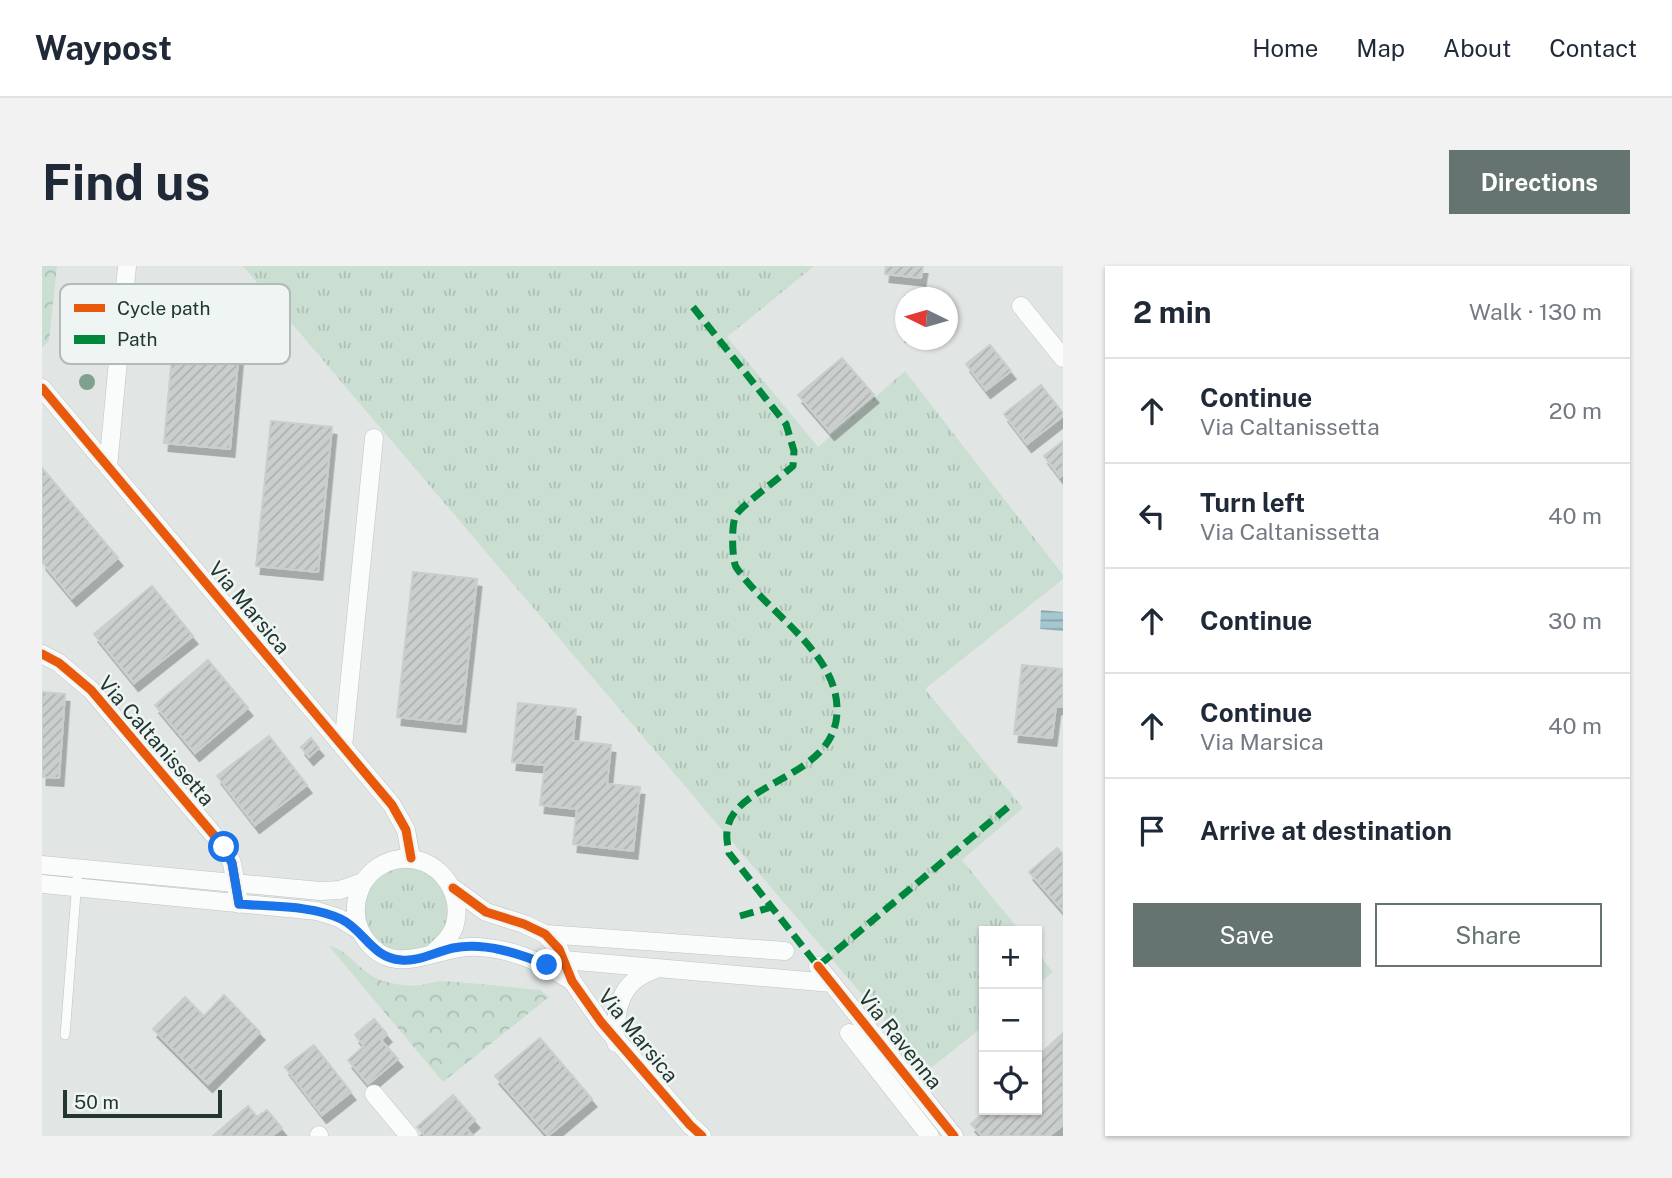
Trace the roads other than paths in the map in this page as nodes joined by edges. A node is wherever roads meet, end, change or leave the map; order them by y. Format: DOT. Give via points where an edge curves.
graph roads {
  1 [pos="127,266"];
  2 [pos="125,284"];
  3 [pos="1021,306"];
  4 [pos="1063,358"];
  5 [pos="118,364"];
  6 [pos="42,388"];
  7 [pos="374,438"];
  8 [pos="108,467"];
  9 [pos="42,654"];
  10 [pos="343,747"];
  11 [pos="411,858"];
  12 [pos="42,865"];
  13 [pos="78,868"];
  14 [pos="363,882"];
  15 [pos="42,884"];
  16 [pos="236,884"];
  17 [pos="77,888"];
  18 [pos="453,888"];
  19 [pos="239,904"];
  20 [pos="359,930"];
  21 [pos="545,934"];
  22 [pos="741,947"];
  23 [pos="785,951"];
  24 [pos="433,953"];
  25 [pos="564,960"];
  26 [pos="818,965"];
  27 [pos="657,969"];
  28 [pos="738,975"];
  29 [pos="572,981"];
  30 [pos="832,982"];
  31 [pos="849,1033"];
  32 [pos="65,1035"];
  33 [pos="616,1043"];
  34 [pos="374,1094"];
  35 [pos="409,1136"];
  36 [pos="702,1136"];
  37 [pos="930,1136"];
  38 [pos="954,1136"];
  1 -- 2 [label="street"];
  3 -- 4 [label="street"];
  5 -- 8 [label="street"];
  6 -- 8 [label="street, Via Marsica"];
  7 -- 10 [label="street"];
  8 -- 10 [label="street, Via Marsica"];
  9 -- 16 [label="street, Via Caltanissetta" via="91,690 229,855"];
  10 -- 11 [label="street, Via Marsica" via="398,813"];
  11 -- 14 [label="street" via="384,863"];
  11 -- 18 [label="street" via="442,873"];
  12 -- 13 [label="street"];
  13 -- 16 [label="street"];
  13 -- 17 [label="lane"];
  14 -- 16 [label="street" via="330,891"];
  14 -- 20 [label="street" via="356,898"];
  15 -- 17 [label="street"];
  16 -- 19 [label="street, Via Caltanissetta"];
  17 -- 19 [label="street"];
  17 -- 32 [label="lane"];
  18 -- 21 [label="street" via="486,912"];
  18 -- 24 [label="street" via="455,925"];
  19 -- 20 [label="street" via="317,911"];
  20 -- 24 [label="street" via="382,955 417,960"];
  21 -- 22 [label="street"];
  21 -- 25 [label="street, Via Marsica"];
  22 -- 23 [label="street"];
  22 -- 28 [label="street"];
  24 -- 29 [label="street, Via Marsica" via="480,947 521,954"];
  25 -- 27 [label="street"];
  25 -- 29 [label="street, Via Marsica"];
  26 -- 30 [label="street, Via Ravenna"];
  27 -- 28 [label="street"];
  27 -- 33 [label="street, Via Marsica" via="626,987 616,1017"];
  28 -- 30 [label="street"];
  29 -- 33 [label="street, Via Marsica"];
  30 -- 38 [label="street, Via Ravenna"];
  31 -- 37 [label="street"];
  33 -- 36 [label="street, Via Marsica"];
  34 -- 35 [label="street"];
}
